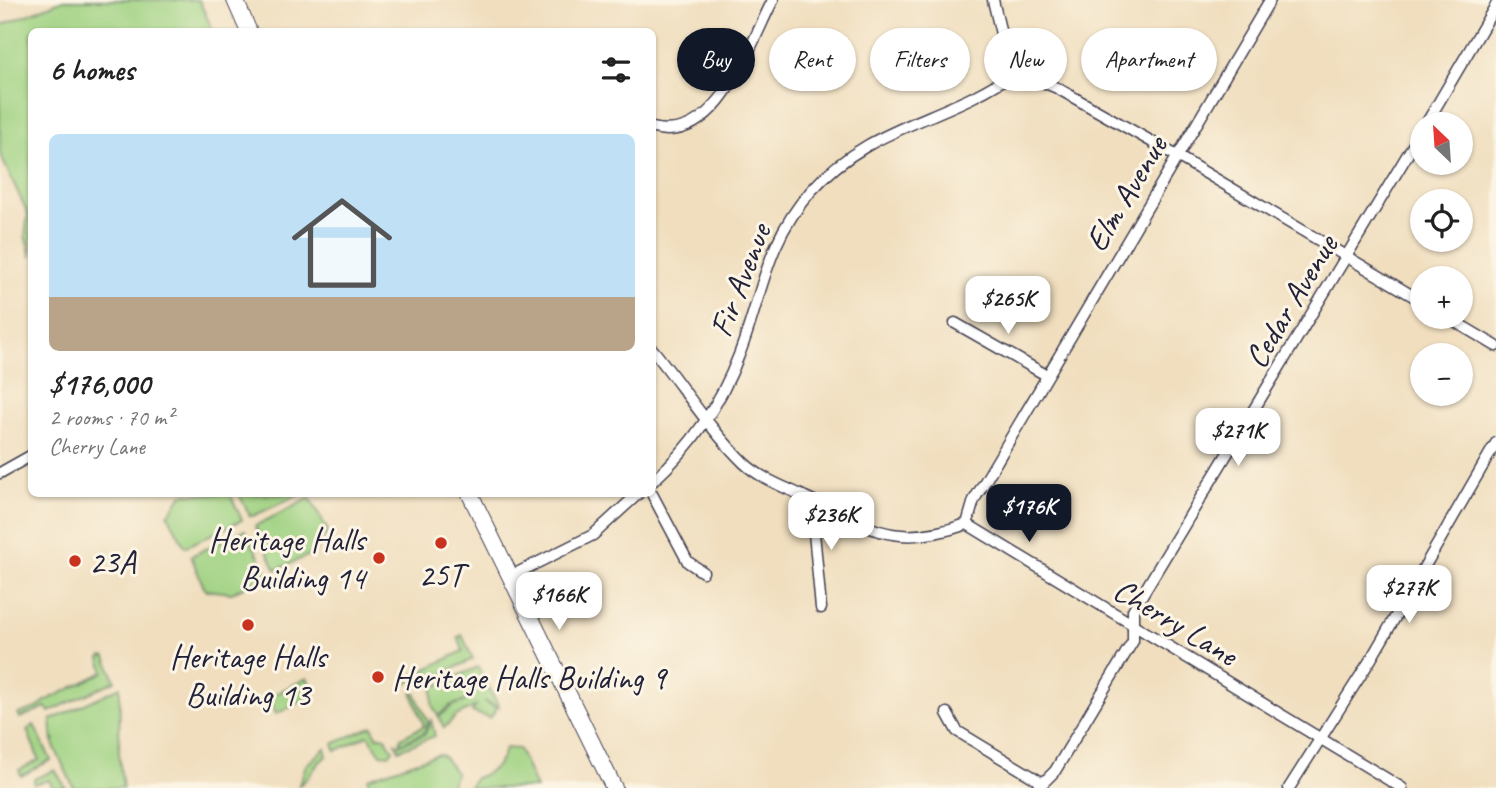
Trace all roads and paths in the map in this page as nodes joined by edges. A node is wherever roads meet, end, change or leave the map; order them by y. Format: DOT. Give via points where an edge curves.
graph roads {
  1 [pos="235,0"];
  2 [pos="773,0"];
  3 [pos="993,0"];
  4 [pos="1270,0"];
  5 [pos="1496,5"];
  6 [pos="247,28"];
  7 [pos="1000,28"];
  8 [pos="984,89"];
  9 [pos="1061,91"];
  10 [pos="1433,112"];
  11 [pos="656,128"];
  12 [pos="1410,151"];
  13 [pos="1177,156"];
  14 [pos="1347,257"];
  15 [pos="1410,294"];
  16 [pos="955,324"];
  17 [pos="1467,329"];
  18 [pos="1496,346"];
  19 [pos="656,354"];
  20 [pos="1046,375"];
  21 [pos="708,420"];
  22 [pos="1496,443"];
  23 [pos="28,457"];
  24 [pos="0,473"];
  25 [pos="656,478"];
  26 [pos="472,497"];
  27 [pos="635,497"];
  28 [pos="654,497"];
  29 [pos="811,499"];
  30 [pos="967,524"];
  31 [pos="703,572"];
  32 [pos="511,576"];
  33 [pos="821,608"];
  34 [pos="1133,626"];
  35 [pos="947,713"];
  36 [pos="1319,738"];
  37 [pos="1041,786"];
  38 [pos="614,788"];
  39 [pos="1289,788"];
  40 [pos="1402,788"];
  1 -- 6 [label="main road"];
  2 -- 11 [label="street" via="717,107 687,125"];
  3 -- 7 [label="street"];
  4 -- 13 [label="street, Elm Avenue"];
  5 -- 10 [label="street"];
  8 -- 21 [label="street, Fir Avenue" via="878,138 834,168 810,192 769,256 740,354"];
  9 -- 13 [label="street"];
  12 -- 14 [label="street, Cedar Avenue"];
  13 -- 14 [label="street"];
  13 -- 20 [label="street, Elm Avenue"];
  14 -- 15 [label="street"];
  14 -- 34 [label="street, Cedar Avenue" via="1133,610"];
  16 -- 20 [label="street"];
  17 -- 18 [label="street"];
  19 -- 21 [label="street"];
  20 -- 30 [label="street, Elm Avenue" via="974,500"];
  21 -- 25 [label="street, Fir Avenue"];
  21 -- 29 [label="street" via="747,466"];
  22 -- 36 [label="street" via="1371,659"];
  23 -- 24 [label="street"];
  26 -- 32 [label="main road"];
  27 -- 32 [label="street" via="593,535"];
  28 -- 31 [label="street" via="688,562"];
  29 -- 30 [label="street" via="884,534 933,536"];
  29 -- 33 [label="street"];
  30 -- 34 [label="street, Cherry Lane"];
  32 -- 38 [label="main road"];
  34 -- 36 [label="street, Cherry Lane"];
  34 -- 37 [label="street, Cedar Avenue" via="1133,641 1055,771"];
  35 -- 37 [label="street" via="957,731"];
  36 -- 39 [label="street"];
  36 -- 40 [label="street, Cherry Lane"];
}
